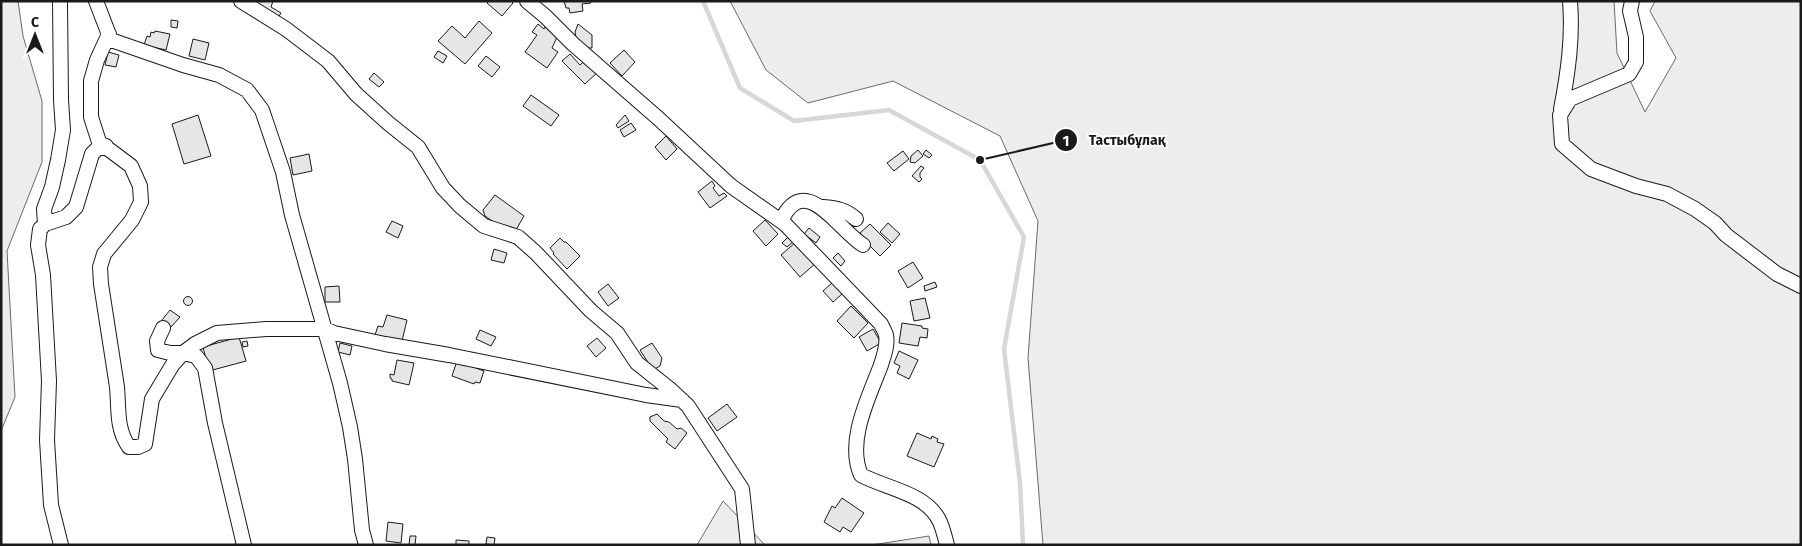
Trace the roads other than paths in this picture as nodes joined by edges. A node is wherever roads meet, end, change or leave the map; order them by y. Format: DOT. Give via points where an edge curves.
graph roads {
  1 [pos="60,1"];
  2 [pos="96,1"];
  3 [pos="241,1"];
  4 [pos="527,1"];
  5 [pos="1570,1"];
  6 [pos="1632,1"];
  7 [pos="108,34"];
  8 [pos="1560,115"];
  9 [pos="91,117"];
  10 [pos="106,146"];
  11 [pos="92,154"];
  12 [pos="823,207"];
  13 [pos="856,219"];
  14 [pos="781,221"];
  15 [pos="42,227"];
  16 [pos="864,244"];
  17 [pos="1801,286"];
  18 [pos="163,328"];
  19 [pos="325,329"];
  20 [pos="183,353"];
  21 [pos="682,400"];
  22 [pos="61,545"];
  23 [pos="244,545"];
  24 [pos="366,545"];
  25 [pos="748,545"];
  26 [pos="947,545"];
  1 -- 15 [label="street" via="63,130 56,169 39,218"];
  2 -- 7 [label="street"];
  3 -- 21 [label="street" via="328,61 356,94 418,147 443,188 460,206 484,226 518,237 617,333 637,363"];
  4 -- 14 [label="street" via="731,186"];
  5 -- 8 [label="street" via="1569,71"];
  6 -- 8 [label="street" via="1630,11 1636,37 1636,62 1629,74 1570,99"];
  7 -- 9 [label="street" via="91,80"];
  7 -- 19 [label="street" via="118,43 219,75 247,90 262,110 283,172"];
  8 -- 17 [label="street" via="1562,144 1591,169 1666,194 1695,209 1777,274"];
  9 -- 10 [label="street" via="99,142"];
  9 -- 11 [label="street"];
  10 -- 11 [label="street"];
  10 -- 20 [label="street" via="131,166 140,186 141,202 132,220 104,254 100,267 119,424 129,447 145,444 152,399"];
  11 -- 15 [label="street" via="76,207 66,217"];
  12 -- 13 [label="street" via="839,208"];
  12 -- 14 [label="street" via="812,201 796,202 786,209"];
  12 -- 16 [label="street" via="846,232"];
  14 -- 26 [label="street" via="872,313 886,334 885,353 858,435 857,465 862,476 922,501 940,522"];
  15 -- 22 [label="street" via="38,245 43,275 49,381 47,440 51,504"];
  18 -- 20 [label="street" via="157,341 158,350"];
  19 -- 20 [label="street" via="216,333"];
  19 -- 21 [label="street" via="385,344"];
  19 -- 24 [label="street" via="350,427"];
  20 -- 23 [label="street" via="196,356 205,368"];
  21 -- 25 [label="street" via="742,488"];
}
